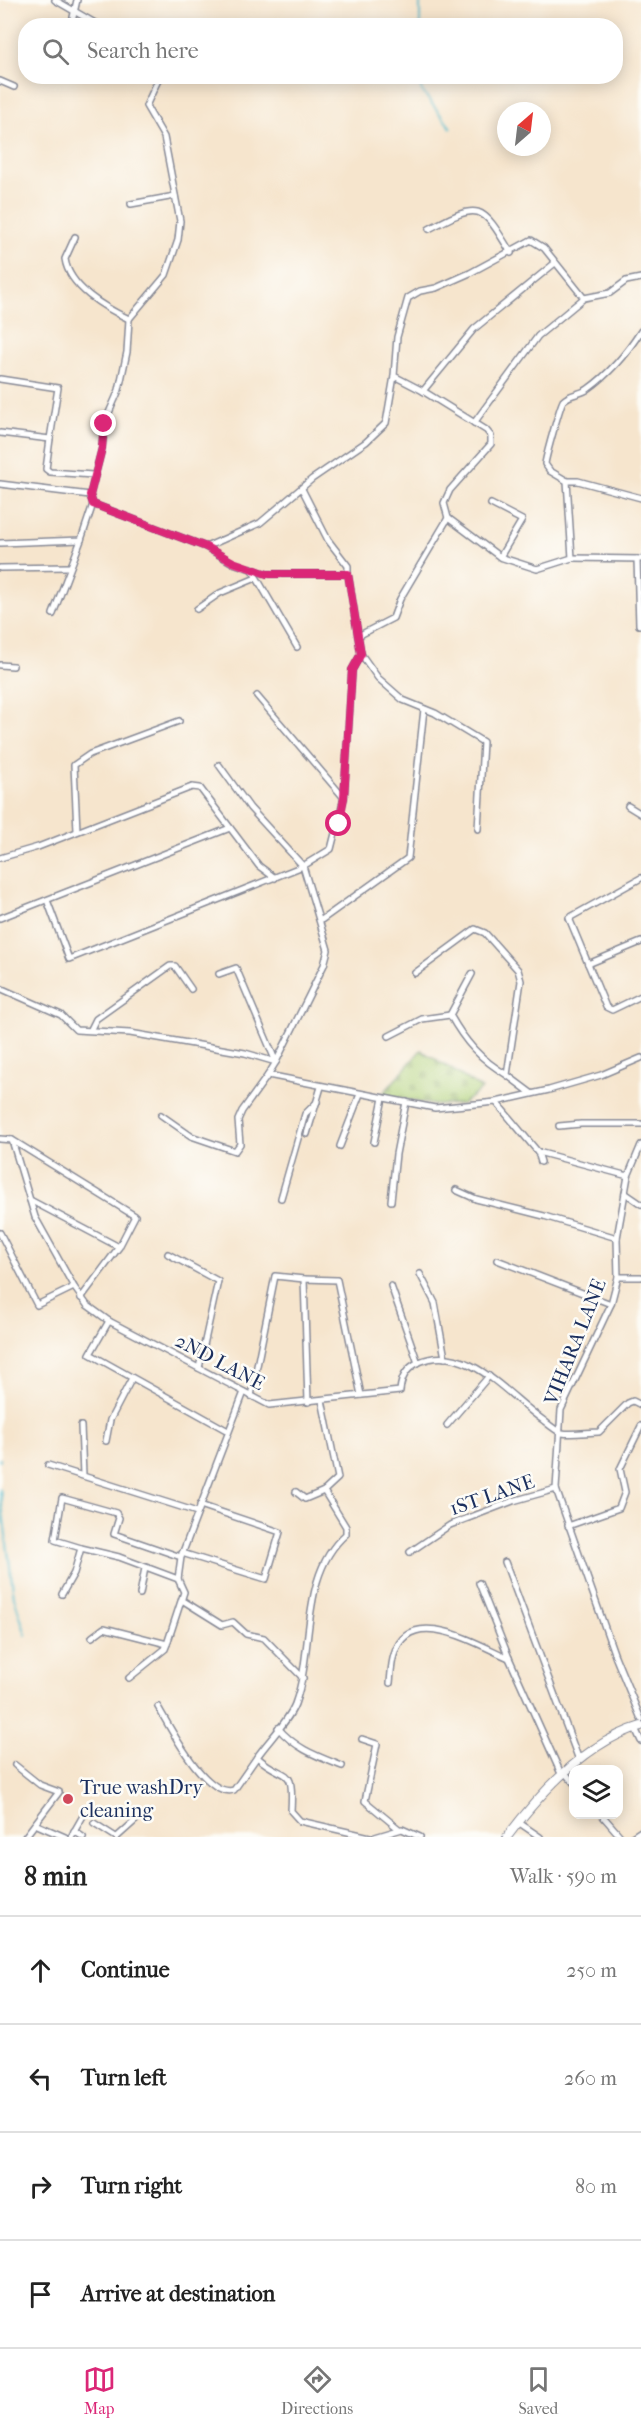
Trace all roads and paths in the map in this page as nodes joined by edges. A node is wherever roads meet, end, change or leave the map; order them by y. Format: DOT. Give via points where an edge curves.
graph roads {
  1 [pos="55,0"];
  2 [pos="77,0"];
  3 [pos="76,13"];
  4 [pos="74,18"];
  5 [pos="85,18"];
  6 [pos="0,81"];
  7 [pos="157,84"];
  8 [pos="14,87"];
  9 [pos="175,196"];
  10 [pos="131,204"];
  11 [pos="429,229"];
  12 [pos="75,237"];
  13 [pos="511,253"];
  14 [pos="555,263"];
  15 [pos="641,278"];
  16 [pos="584,298"];
  17 [pos="129,319"];
  18 [pos="641,331"];
  19 [pos="394,376"];
  20 [pos="0,379"];
  21 [pos="423,392"];
  22 [pos="474,423"];
  23 [pos="0,433"];
  24 [pos="50,439"];
  25 [pos="93,475"];
  26 [pos="567,481"];
  27 [pos="0,484"];
  28 [pos="302,489"];
  29 [pos="90,495"];
  30 [pos="641,498"];
  31 [pos="93,504"];
  32 [pos="491,504"];
  33 [pos="448,518"];
  34 [pos="81,540"];
  35 [pos="0,543"];
  36 [pos="206,547"];
  37 [pos="501,556"];
  38 [pos="572,558"];
  39 [pos="639,559"];
  40 [pos="69,567"];
  41 [pos="0,568"];
  42 [pos="251,568"];
  43 [pos="348,574"];
  44 [pos="256,578"];
  45 [pos="197,609"];
  46 [pos="53,614"];
  47 [pos="639,624"];
  48 [pos="358,636"];
  49 [pos="297,647"];
  50 [pos="361,654"];
  51 [pos="0,665"];
  52 [pos="13,666"];
  53 [pos="256,696"];
  54 [pos="424,709"];
  55 [pos="179,721"];
  56 [pos="219,765"];
  57 [pos="344,798"];
  58 [pos="627,806"];
  59 [pos="641,814"];
  60 [pos="230,828"];
  61 [pos="478,829"];
  62 [pos="77,831"];
  63 [pos="0,858"];
  64 [pos="303,866"];
  65 [pos="275,878"];
  66 [pos="641,878"];
  67 [pos="47,900"];
  68 [pos="0,918"];
  69 [pos="320,921"];
  70 [pos="641,942"];
  71 [pos="588,964"];
  72 [pos="415,973"];
  73 [pos="219,974"];
  74 [pos="472,974"];
  75 [pos="0,988"];
  76 [pos="191,989"];
  77 [pos="641,996"];
  78 [pos="450,1015"];
  79 [pos="91,1029"];
  80 [pos="389,1036"];
  81 [pos="641,1058"];
  82 [pos="276,1062"];
  83 [pos="268,1075"];
  84 [pos="507,1075"];
  85 [pos="321,1087"];
  86 [pos="531,1093"];
  87 [pos="360,1094"];
  88 [pos="383,1098"];
  89 [pos="316,1102"];
  90 [pos="406,1102"];
  91 [pos="496,1102"];
  92 [pos="161,1115"];
  93 [pos="641,1124"];
  94 [pos="559,1126"];
  95 [pos="307,1134"];
  96 [pos="0,1139"];
  97 [pos="12,1140"];
  98 [pos="374,1142"];
  99 [pos="641,1144"];
  100 [pos="340,1146"];
  101 [pos="538,1152"];
  102 [pos="541,1162"];
  103 [pos="628,1176"];
  104 [pos="456,1190"];
  105 [pos="625,1193"];
  106 [pos="281,1197"];
  107 [pos="30,1200"];
  108 [pos="391,1201"];
  109 [pos="641,1204"];
  110 [pos="0,1233"];
  111 [pos="617,1238"];
  112 [pos="119,1247"];
  113 [pos="168,1254"];
  114 [pos="497,1260"];
  115 [pos="420,1274"];
  116 [pos="618,1277"];
  117 [pos="641,1277"];
  118 [pos="304,1278"];
  119 [pos="391,1286"];
  120 [pos="74,1287"];
  121 [pos="81,1298"];
  122 [pos="611,1304"];
  123 [pos="109,1321"];
  124 [pos="445,1358"];
  125 [pos="418,1363"];
  126 [pos="199,1368"];
  127 [pos="489,1376"];
  128 [pos="132,1378"];
  129 [pos="244,1392"];
  130 [pos="361,1395"];
  131 [pos="251,1396"];
  132 [pos="322,1400"];
  133 [pos="308,1401"];
  134 [pos="641,1404"];
  135 [pos="447,1425"];
  136 [pos="81,1426"];
  137 [pos="641,1426"];
  138 [pos="228,1431"];
  139 [pos="561,1433"];
  140 [pos="106,1441"];
  141 [pos="48,1466"];
  142 [pos="83,1475"];
  143 [pos="556,1489"];
  144 [pos="324,1491"];
  145 [pos="296,1492"];
  146 [pos="200,1505"];
  147 [pos="197,1512"];
  148 [pos="568,1526"];
  149 [pos="81,1548"];
  150 [pos="410,1552"];
  151 [pos="182,1555"];
  152 [pos="505,1562"];
  153 [pos="145,1568"];
  154 [pos="178,1579"];
  155 [pos="479,1583"];
  156 [pos="62,1594"];
  157 [pos="140,1594"];
  158 [pos="182,1600"];
  159 [pos="92,1636"];
  160 [pos="167,1644"];
  161 [pos="508,1658"];
  162 [pos="129,1678"];
  163 [pos="303,1678"];
  164 [pos="390,1683"];
  165 [pos="158,1707"];
  166 [pos="641,1719"];
  167 [pos="638,1727"];
  168 [pos="278,1728"];
  169 [pos="362,1739"];
  170 [pos="641,1741"];
  171 [pos="257,1757"];
  172 [pos="579,1760"];
  173 [pos="15,1764"];
  174 [pos="342,1766"];
  175 [pos="563,1774"];
  176 [pos="569,1779"];
  177 [pos="83,1816"];
  178 [pos="605,1819"];
  179 [pos="136,1820"];
  180 [pos="518,1822"];
  181 [pos="94,1823"];
  182 [pos="35,1824"];
  183 [pos="399,1829"];
  184 [pos="641,1831"];
  185 [pos="73,1834"];
  186 [pos="25,1837"];
  187 [pos="65,1837"];
  188 [pos="83,1837"];
  189 [pos="116,1837"];
  190 [pos="370,1837"];
  191 [pos="375,1837"];
  192 [pos="420,1837"];
  193 [pos="507,1837"];
  194 [pos="540,1837"];
  195 [pos="621,1837"];
  196 [pos="632,1837"];
  1 -- 3 [label="street"];
  2 -- 3 [label="street"];
  3 -- 4 [label="street"];
  3 -- 5 [label="street"];
  6 -- 8 [label="street"];
  7 -- 9 [label="street" via="146,106 164,137"];
  9 -- 10 [label="street"];
  9 -- 17 [label="street" via="180,234 166,275"];
  11 -- 13 [label="street" via="463,211 474,210 492,221"];
  12 -- 17 [label="street" via="64,259 71,279 113,312"];
  13 -- 14 [label="street" via="531,240 544,248"];
  13 -- 19 [label="street" via="408,298 397,337"];
  14 -- 16 [label="street"];
  14 -- 21 [label="street" via="474,329"];
  15 -- 16 [label="street"];
  16 -- 22 [label="street" via="538,336"];
  17 -- 25 [label="street" via="119,390 104,424 102,448"];
  18 -- 26 [label="street" via="609,371 561,404 545,464"];
  19 -- 21 [label="street"];
  19 -- 28 [label="street" via="386,423"];
  20 -- 24 [label="street" via="58,388"];
  21 -- 22 [label="street"];
  22 -- 33 [label="street" via="486,430 491,444 450,490 444,503"];
  23 -- 24 [label="street"];
  24 -- 25 [label="street" via="46,469"];
  25 -- 29 [label="street"];
  26 -- 30 [label="street"];
  26 -- 38 [label="street"];
  27 -- 29 [label="street"];
  28 -- 36 [label="street" via="260,523"];
  28 -- 43 [label="street" via="328,540 348,566"];
  29 -- 31 [label="street"];
  31 -- 34 [label="street"];
  31 -- 36 [label="street"];
  32 -- 37 [label="street" via="522,520"];
  33 -- 37 [label="street"];
  33 -- 48 [label="street" via="400,599 393,618"];
  34 -- 35 [label="street"];
  34 -- 40 [label="street"];
  36 -- 42 [label="street"];
  37 -- 38 [label="street" via="537,569"];
  38 -- 39 [label="street"];
  39 -- 47 [label="street"];
  40 -- 41 [label="street"];
  40 -- 46 [label="street"];
  42 -- 43 [label="street" via="267,574"];
  42 -- 44 [label="street"];
  43 -- 48 [label="street"];
  44 -- 45 [label="street" via="220,592"];
  44 -- 49 [label="street"];
  48 -- 50 [label="street"];
  50 -- 54 [label="street" via="391,691"];
  50 -- 57 [label="street" via="352,670"];
  51 -- 52 [label="street"];
  53 -- 57 [label="street"];
  54 -- 61 [label="street" via="483,742"];
  54 -- 69 [label="street" via="408,858"];
  55 -- 62 [label="street" via="90,754 74,765"];
  56 -- 64 [label="street" via="250,808"];
  57 -- 64 [label="street" via="331,849"];
  58 -- 59 [label="street"];
  60 -- 62 [label="street" via="200,788 192,787"];
  60 -- 65 [label="street" via="259,866"];
  60 -- 67 [label="street"];
  62 -- 63 [label="street"];
  64 -- 65 [label="street"];
  64 -- 69 [label="street"];
  65 -- 67 [label="street" via="69,959"];
  66 -- 71 [label="street" via="569,918"];
  67 -- 68 [label="street"];
  69 -- 82 [label="street" via="328,950 324,965"];
  70 -- 71 [label="street"];
  71 -- 77 [label="street" via="609,1010"];
  72 -- 84 [label="street" via="475,929 485,933 518,970 521,981"];
  73 -- 82 [label="street" via="236,968"];
  74 -- 78 [label="street"];
  75 -- 79 [label="street" via="61,1015 76,1030"];
  76 -- 79 [label="street" via="175,966 170,966 96,1019"];
  78 -- 80 [label="street" via="422,1019"];
  78 -- 84 [label="street" via="464,1041 485,1062"];
  79 -- 82 [label="street" via="245,1053"];
  81 -- 86 [label="street" via="601,1075"];
  82 -- 83 [label="street"];
  83 -- 85 [label="street"];
  83 -- 92 [label="street" via="238,1120 240,1144 235,1150 191,1136"];
  84 -- 86 [label="street"];
  85 -- 87 [label="street"];
  85 -- 89 [label="street"];
  86 -- 91 [label="street"];
  87 -- 88 [label="street"];
  87 -- 100 [label="street"];
  88 -- 90 [label="street"];
  88 -- 98 [label="street"];
  89 -- 95 [label="street"];
  89 -- 106 [label="street" via="305,1114"];
  90 -- 91 [label="street" via="435,1108"];
  90 -- 108 [label="street"];
  91 -- 101 [label="street"];
  93 -- 94 [label="street"];
  96 -- 97 [label="street"];
  97 -- 107 [label="street, 2ND LANE"];
  97 -- 112 [label="street" via="135,1216"];
  99 -- 103 [label="street, VIHARA LANE"];
  101 -- 102 [label="street"];
  101 -- 103 [label="street"];
  103 -- 105 [label="street, VIHARA LANE"];
  104 -- 111 [label="street"];
  105 -- 109 [label="street"];
  105 -- 111 [label="street, VIHARA LANE"];
  107 -- 112 [label="street"];
  107 -- 120 [label="street, 2ND LANE"];
  110 -- 120 [label="street" via="37,1305"];
  111 -- 116 [label="street, VIHARA LANE"];
  112 -- 121 [label="street"];
  113 -- 126 [label="street" via="218,1281"];
  114 -- 122 [label="street"];
  115 -- 124 [label="street" via="435,1303"];
  116 -- 117 [label="street"];
  116 -- 122 [label="street, VIHARA LANE"];
  118 -- 130 [label="street" via="337,1280"];
  118 -- 131 [label="street" via="275,1276"];
  118 -- 133 [label="street"];
  119 -- 125 [label="street"];
  120 -- 121 [label="street, 2ND LANE"];
  121 -- 123 [label="street, 2ND LANE"];
  122 -- 139 [label="street, VIHARA LANE" via="561,1410"];
  123 -- 126 [label="street, 2ND LANE"];
  123 -- 128 [label="street" via="90,1354"];
  124 -- 125 [label="street" via="428,1358"];
  124 -- 127 [label="street"];
  125 -- 130 [label="street, 2ND LANE" via="401,1379 400,1391"];
  126 -- 129 [label="street, 2ND LANE"];
  127 -- 135 [label="street"];
  127 -- 139 [label="street" via="522,1406"];
  128 -- 138 [label="street"];
  128 -- 140 [label="street" via="110,1420"];
  129 -- 131 [label="street, 2ND LANE"];
  129 -- 138 [label="street"];
  130 -- 132 [label="street, 2ND LANE"];
  131 -- 133 [label="street, 2ND LANE" via="269,1405"];
  132 -- 133 [label="street, 2ND LANE"];
  132 -- 144 [label="street" via="338,1478"];
  134 -- 139 [label="street" via="628,1403 599,1432"];
  136 -- 142 [label="street"];
  137 -- 148 [label="street" via="620,1469 623,1503 619,1508"];
  138 -- 146 [label="street"];
  139 -- 143 [label="street, VIHARA LANE"];
  141 -- 142 [label="street"];
  142 -- 147 [label="street"];
  143 -- 148 [label="street, VIHARA LANE"];
  143 -- 150 [label="street, 1ST LANE" via="450,1525"];
  144 -- 145 [label="street" via="305,1499"];
  144 -- 163 [label="street" via="346,1527 346,1534 335,1544 320,1574"];
  146 -- 147 [label="street"];
  146 -- 151 [label="street" via="280,1532 266,1579"];
  147 -- 151 [label="street"];
  148 -- 166 [label="street, VIHARA LANE"];
  149 -- 151 [label="street" via="55,1540 62,1498 116,1513 119,1518 114,1534"];
  149 -- 153 [label="street"];
  149 -- 156 [label="street" via="74,1573"];
  151 -- 154 [label="street"];
  152 -- 172 [label="street"];
  153 -- 154 [label="street"];
  153 -- 157 [label="street"];
  154 -- 158 [label="street" via="184,1592"];
  155 -- 161 [label="street"];
  158 -- 160 [label="street"];
  158 -- 163 [label="street" via="222,1625 233,1622 246,1634 264,1638"];
  159 -- 160 [label="street" via="104,1628"];
  160 -- 162 [label="street"];
  161 -- 164 [label="street" via="438,1629 421,1627 406,1637 394,1653"];
  161 -- 175 [label="street"];
  163 -- 168 [label="street" via="294,1707"];
  165 -- 171 [label="street" via="192,1764 224,1790 234,1790"];
  167 -- 170 [label="street"];
  167 -- 172 [label="main road"];
  168 -- 171 [label="street"];
  168 -- 174 [label="street" via="305,1752"];
  169 -- 183 [label="street" via="377,1744 365,1802"];
  171 -- 190 [label="street" via="290,1777 291,1810 300,1821"];
  172 -- 175 [label="main road"];
  173 -- 182 [label="street" via="40,1785 59,1792"];
  175 -- 176 [label="street"];
  175 -- 180 [label="main road"];
  177 -- 185 [label="street"];
  178 -- 195 [label="street"];
  179 -- 189 [label="street"];
  180 -- 193 [label="main road"];
  180 -- 194 [label="street"];
  181 -- 189 [label="street"];
  182 -- 186 [label="street"];
  182 -- 187 [label="street"];
  183 -- 191 [label="street"];
  183 -- 192 [label="street"];
  184 -- 196 [label="street"];
  185 -- 188 [label="street"];
}
